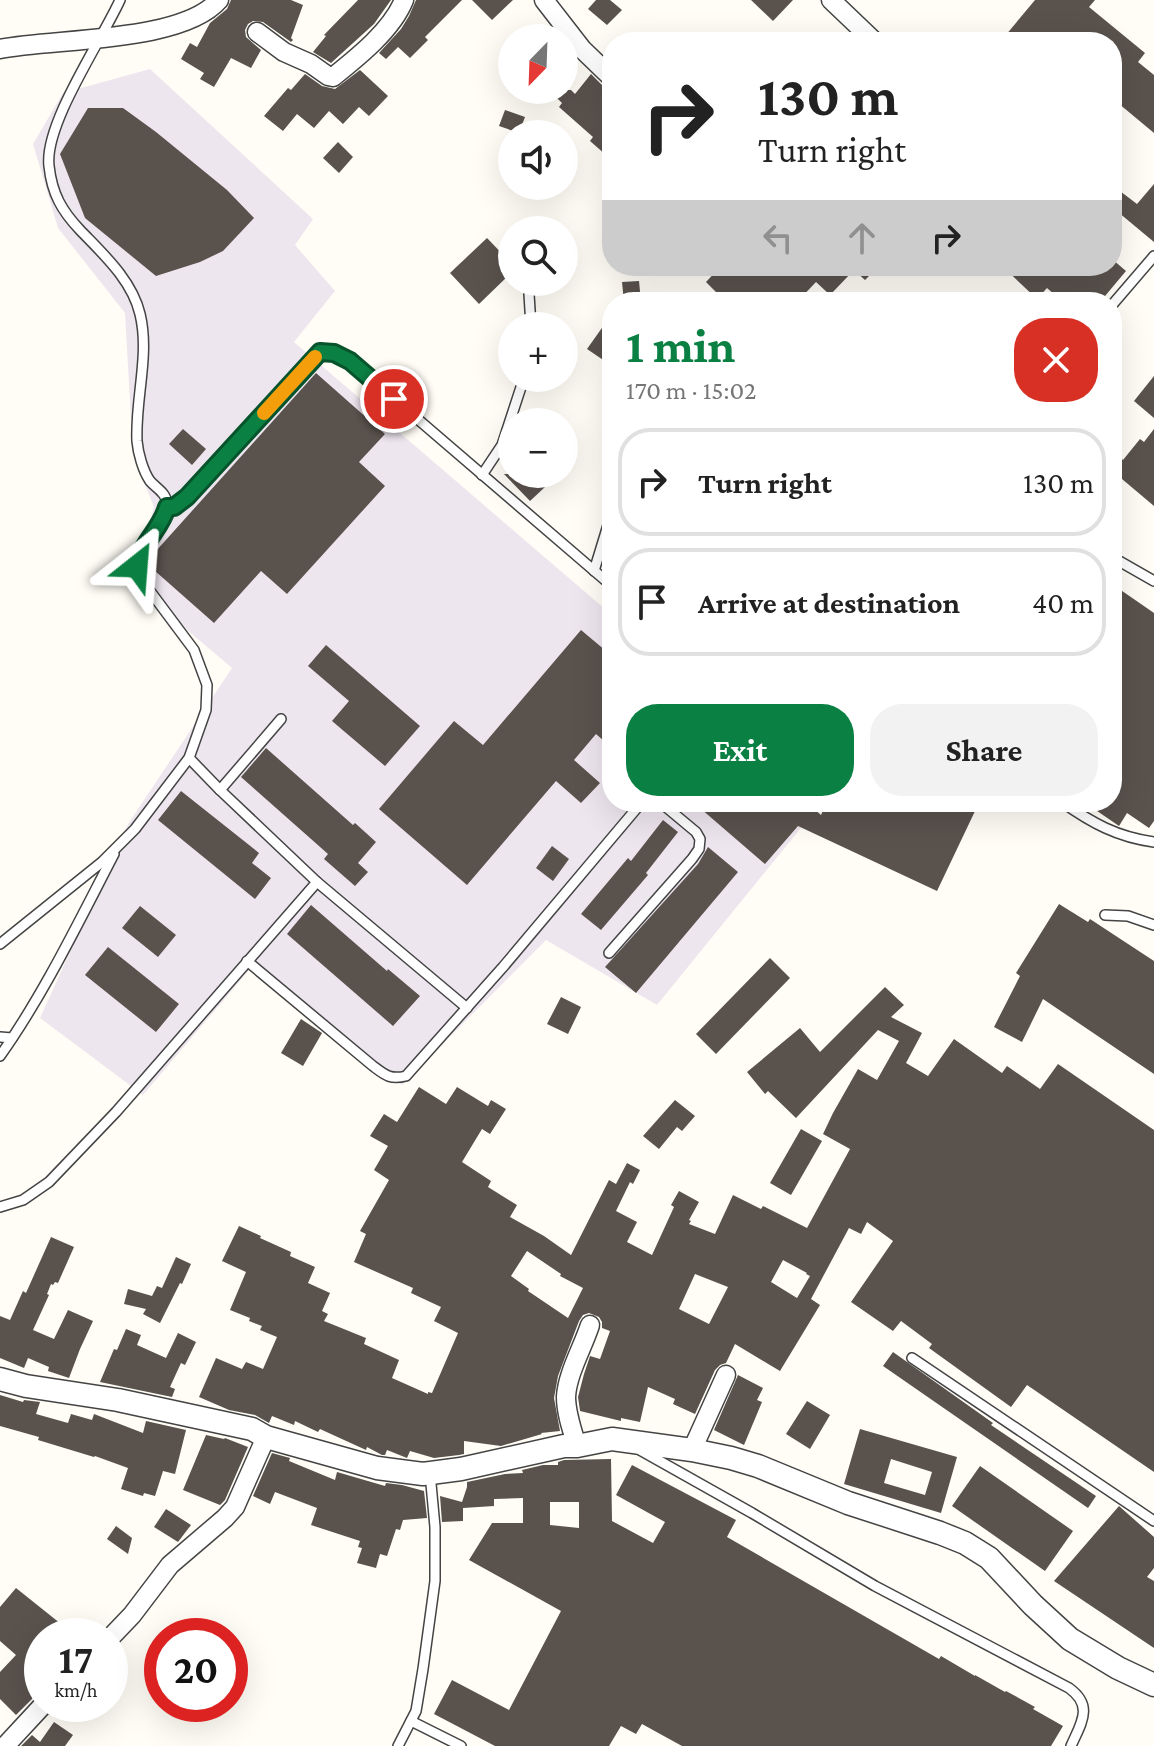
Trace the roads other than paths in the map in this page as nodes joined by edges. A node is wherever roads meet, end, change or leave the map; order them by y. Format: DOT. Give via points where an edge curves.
graph roads {
  1 [pos="120,0"];
  2 [pos="219,0"];
  3 [pos="404,0"];
  4 [pos="544,0"];
  5 [pos="831,0"];
  6 [pos="257,32"];
  7 [pos="865,32"];
  8 [pos="99,39"];
  9 [pos="7,48"];
  10 [pos="602,68"];
  11 [pos="1154,256"];
  12 [pos="1122,293"];
  13 [pos="519,392"];
  14 [pos="482,475"];
  15 [pos="167,507"];
  16 [pos="602,545"];
  17 [pos="1122,563"];
  18 [pos="594,571"];
  19 [pos="602,578"];
  20 [pos="1154,581"];
  21 [pos="281,719"];
  22 [pos="189,758"];
  23 [pos="220,790"];
  24 [pos="634,812"];
  25 [pos="672,812"];
  26 [pos="1076,812"];
  27 [pos="1154,842"];
  28 [pos="119,844"];
  29 [pos="317,882"];
  30 [pos="1105,915"];
  31 [pos="1154,925"];
  32 [pos="0,944"];
  33 [pos="609,953"];
  34 [pos="247,961"];
  35 [pos="467,1008"];
  36 [pos="0,1037"];
  37 [pos="12,1038"];
  38 [pos="0,1056"];
  39 [pos="0,1207"];
  40 [pos="590,1325"];
  41 [pos="912,1358"];
  42 [pos="726,1375"];
  43 [pos="0,1379"];
  44 [pos="266,1437"];
  45 [pos="627,1440"];
  46 [pos="577,1446"];
  47 [pos="692,1450"];
  48 [pos="430,1473"];
  49 [pos="1154,1521"];
  50 [pos="128,1618"];
  51 [pos="1154,1685"];
  52 [pos="411,1721"];
  53 [pos="27,1722"];
  54 [pos="5,1746"];
  55 [pos="398,1746"];
  56 [pos="461,1746"];
  57 [pos="1071,1746"];
  1 -- 8 [label="lane"];
  2 -- 8 [label="street" via="175,26"];
  3 -- 6 [label="street" via="364,53 333,77"];
  4 -- 10 [label="street"];
  5 -- 7 [label="street"];
  8 -- 9 [label="street"];
  8 -- 15 [label="lane" via="66,105 48,164 65,214 110,262 140,313 137,442 149,480 165,495"];
  11 -- 12 [label="lane"];
  13 -- 14 [label="lane" via="502,445"];
  14 -- 15 [label="lane" via="350,361 320,352 187,497"];
  14 -- 18 [label="lane"];
  15 -- 22 [label="lane" via="137,566 142,582 194,650 207,685 206,710"];
  16 -- 18 [label="lane"];
  17 -- 20 [label="lane"];
  18 -- 19 [label="lane"];
  21 -- 23 [label="lane"];
  22 -- 23 [label="lane"];
  22 -- 28 [label="lane"];
  23 -- 29 [label="lane"];
  24 -- 35 [label="lane"];
  25 -- 33 [label="lane" via="696,832 699,849"];
  26 -- 27 [label="lane" via="1106,830"];
  28 -- 32 [label="lane"];
  28 -- 37 [label="lane"];
  29 -- 34 [label="lane"];
  29 -- 35 [label="lane"];
  30 -- 31 [label="lane"];
  34 -- 35 [label="lane" via="373,1066 397,1079 406,1076"];
  34 -- 39 [label="lane" via="49,1182 23,1200"];
  36 -- 37 [label="lane"];
  37 -- 38 [label="lane"];
  40 -- 46 [label="street" via="566,1397"];
  41 -- 49 [label="lane"];
  42 -- 47 [label="street"];
  43 -- 44 [label="street" via="252,1429"];
  44 -- 48 [label="street" via="377,1468"];
  44 -- 50 [label="street" via="235,1507 170,1565"];
  45 -- 46 [label="street"];
  45 -- 47 [label="street"];
  45 -- 57 [label="lane" via="875,1586 1078,1694 1082,1720"];
  46 -- 48 [label="street"];
  47 -- 51 [label="street" via="758,1466 965,1543 989,1558 1070,1639"];
  48 -- 52 [label="lane" via="435,1581"];
  52 -- 55 [label="lane"];
  52 -- 56 [label="lane"];
  53 -- 54 [label="street"];
}
